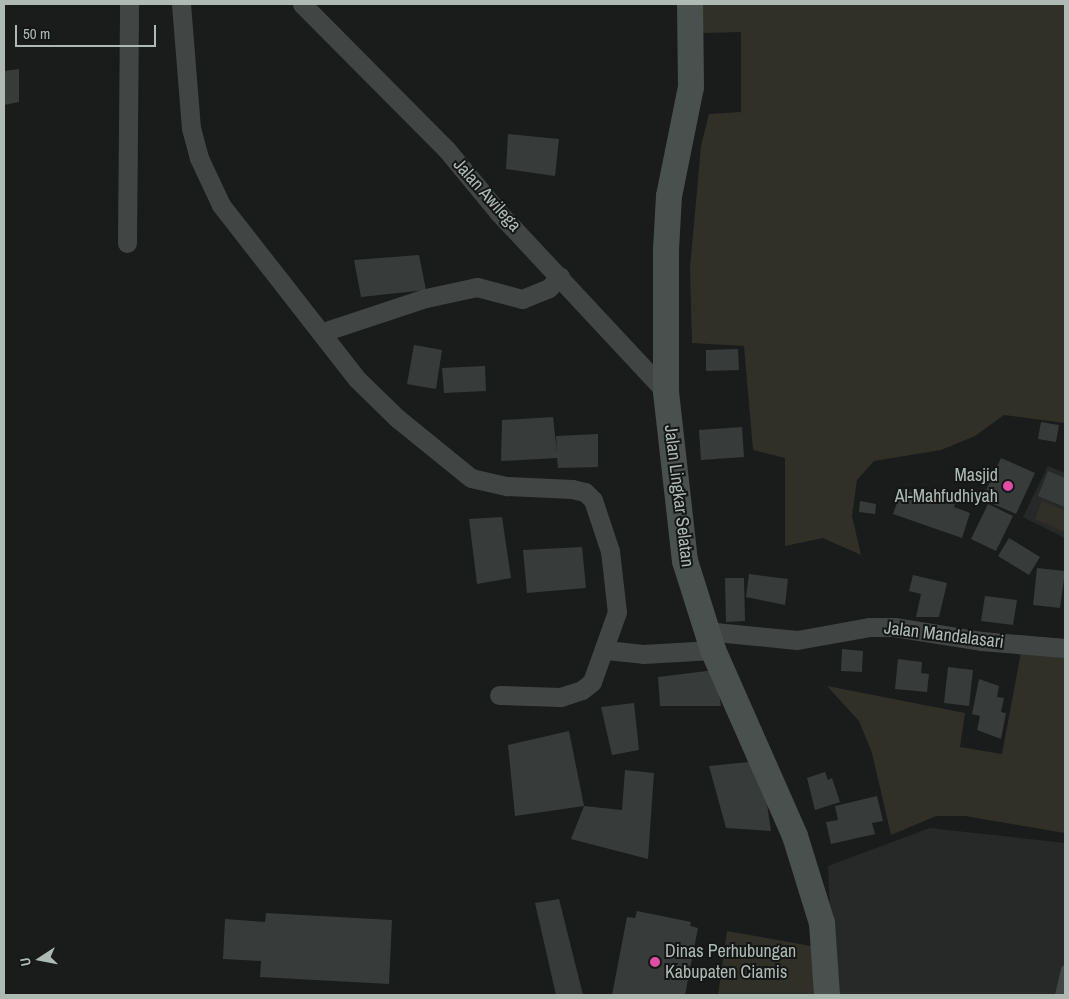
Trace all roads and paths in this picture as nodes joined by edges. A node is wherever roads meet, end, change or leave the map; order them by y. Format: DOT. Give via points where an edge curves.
graph roads {
  1 [pos="129,4"];
  2 [pos="180,4"];
  3 [pos="302,4"];
  4 [pos="690,4"];
  5 [pos="127,243"];
  6 [pos="560,276"];
  7 [pos="323,332"];
  8 [pos="666,392"];
  9 [pos="709,641"];
  10 [pos="1065,648"];
  11 [pos="606,650"];
  12 [pos="499,695"];
  13 [pos="1065,969"];
  14 [pos="827,995"];
  15 [pos="1059,995"];
  1 -- 5 [label="street"];
  2 -- 7 [label="street" via="184,77 199,158 221,205"];
  3 -- 6 [label="street, Jalan Awilega" via="404,104"];
  4 -- 8 [label="street, Jalan Lingkar Selatan" via="692,87 670,196 666,250"];
  6 -- 7 [label="street" via="549,288 522,299 478,287 426,298"];
  6 -- 8 [label="street, Jalan Awilega"];
  7 -- 11 [label="street" via="357,379 397,418 471,478 507,486 572,489 585,492 593,500 610,551 616,586 617,612"];
  8 -- 9 [label="street, Jalan Lingkar Selatan" via="685,561"];
  9 -- 10 [label="street, Jalan Mandalasari" via="797,640 869,627 894,627 981,641"];
  9 -- 11 [label="street, Jalan Mandalasari" via="643,654"];
  9 -- 14 [label="street, Jalan Lingkar Selatan" via="795,836 822,923"];
  11 -- 12 [label="street" via="592,682 582,690 560,698"];
  13 -- 15 [label="lane"];
}
